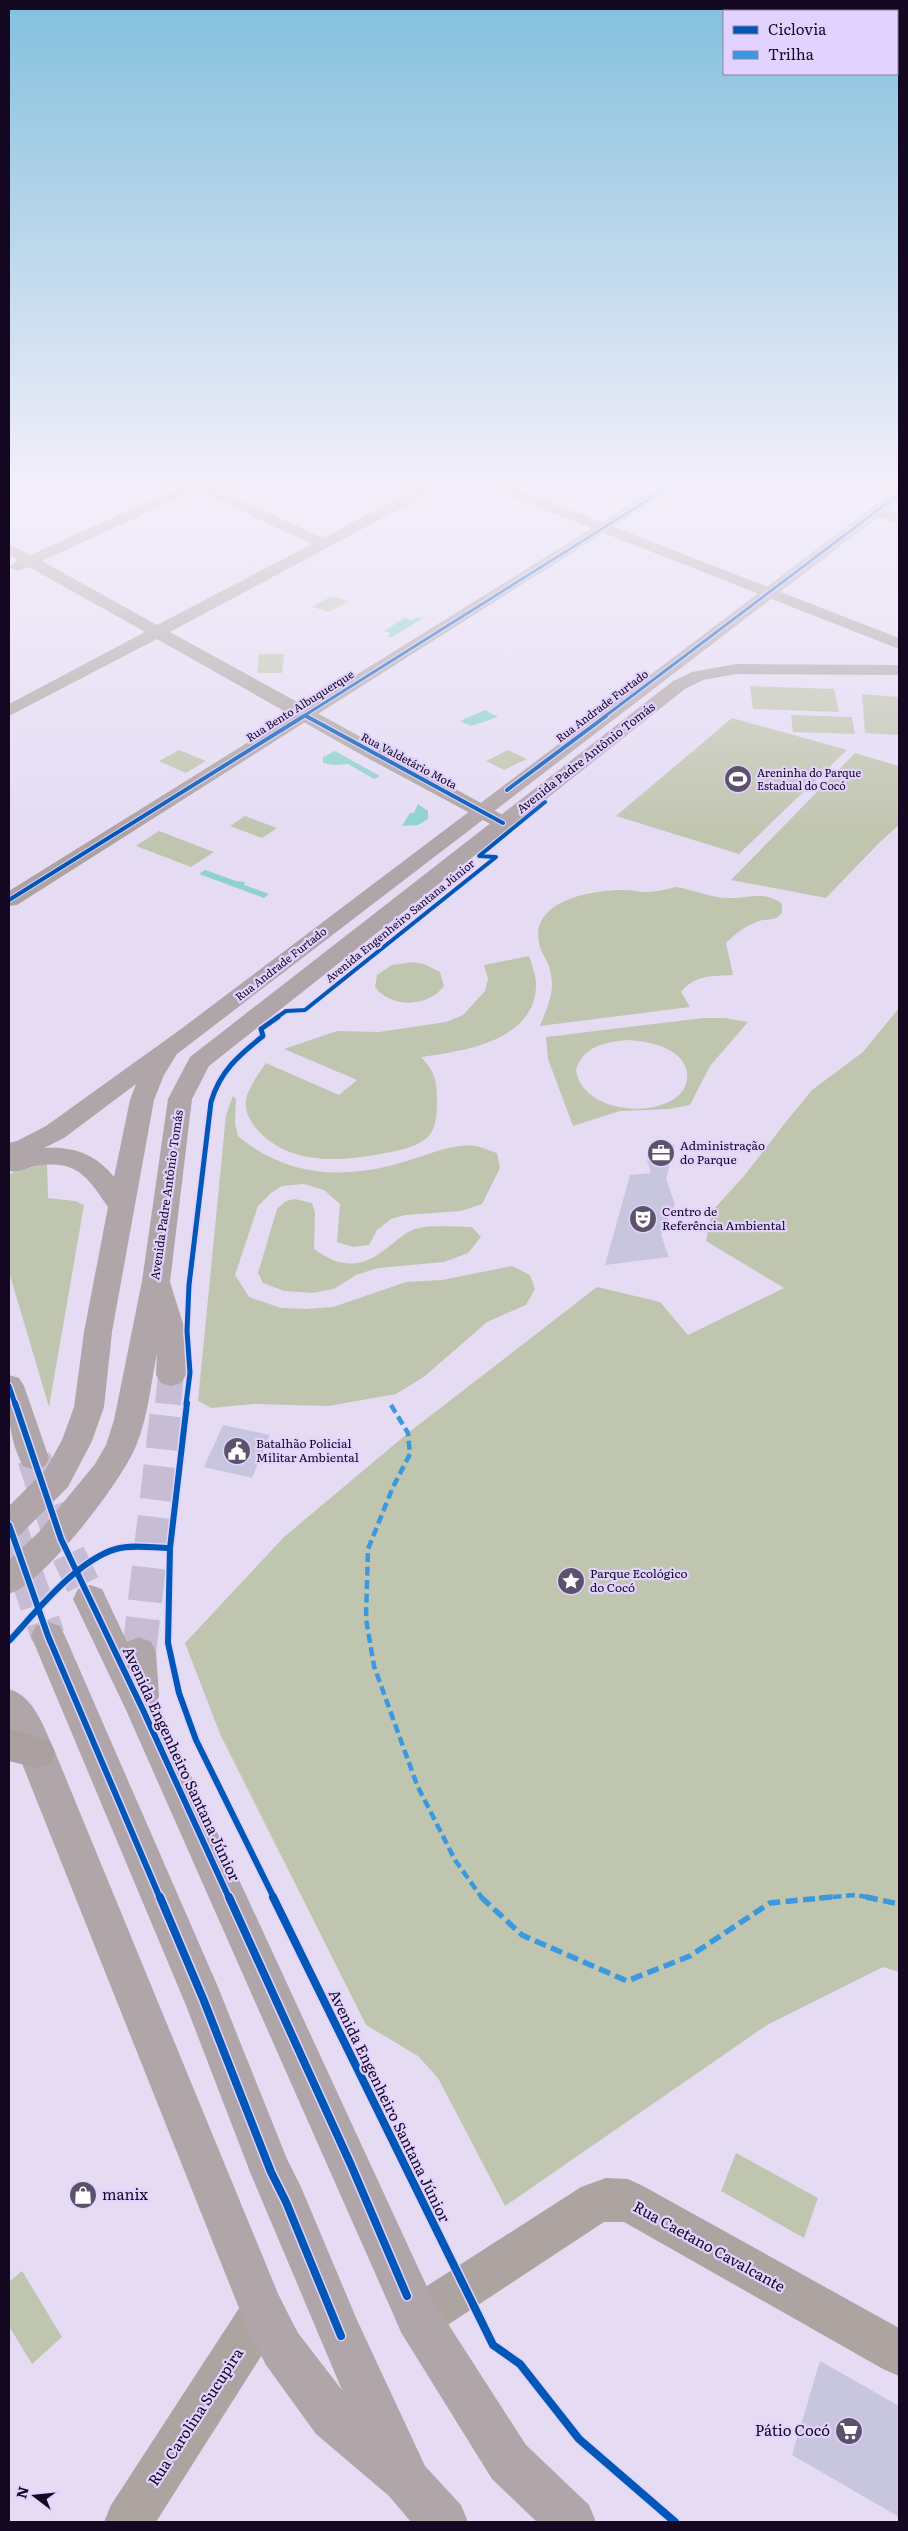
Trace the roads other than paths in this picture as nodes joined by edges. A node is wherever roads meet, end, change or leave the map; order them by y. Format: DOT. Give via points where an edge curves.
graph roads {
  1 [pos="98,599"];
  2 [pos="218,599"];
  3 [pos="488,599"];
  4 [pos="760,599"];
  5 [pos="787,599"];
  6 [pos="157,632"];
  7 [pos="899,644"];
  8 [pos="686,655"];
  9 [pos="767,660"];
  10 [pos="891,661"];
  11 [pos="807,668"];
  12 [pos="832,669"];
  13 [pos="899,670"];
  14 [pos="9,711"];
  15 [pos="305,715"];
  16 [pos="480,811"];
  17 [pos="503,823"];
  18 [pos="9,900"];
  19 [pos="189,1034"];
  20 [pos="9,1151"];
  21 [pos="9,1166"];
  22 [pos="121,1205"];
  23 [pos="156,1281"];
  24 [pos="171,1375"];
  25 [pos="9,1386"];
  26 [pos="34,1458"];
  27 [pos="9,1526"];
  28 [pos="9,1580"];
  29 [pos="90,1599"];
  30 [pos="48,1636"];
  31 [pos="140,1652"];
  32 [pos="9,1704"];
  33 [pos="143,1710"];
  34 [pos="23,1749"];
  35 [pos="263,2312"];
  36 [pos="418,2318"];
  37 [pos="899,2353"];
  38 [pos="408,2483"];
  39 [pos="128,2522"];
  40 [pos="444,2522"];
  41 [pos="572,2522"];
  1 -- 6 [label="street, Rua Valdetário Mota"];
  2 -- 6 [label="street"];
  3 -- 15 [label="street, Rua Bento Albuquerque"];
  4 -- 8 [label="main road, Rua Andrade Furtado"];
  5 -- 7 [label="street"];
  6 -- 14 [label="street"];
  6 -- 15 [label="street, Rua Valdetário Mota"];
  8 -- 9 [label="main road" via="710,662"];
  8 -- 16 [label="main road, Rua Andrade Furtado"];
  9 -- 10 [label="main road"];
  9 -- 11 [label="main road"];
  10 -- 12 [label="main road"];
  11 -- 12 [label="main road, Avenida Padre Antônio Tomás"];
  11 -- 17 [label="main road, Avenida Padre Antônio Tomás" via="721,670 679,685"];
  12 -- 13 [label="main road, Avenida Padre Antônio Tomás"];
  15 -- 16 [label="street, Rua Valdetário Mota"];
  15 -- 18 [label="street, Rua Bento Albuquerque"];
  16 -- 17 [label="street, Rua Valdetário Mota"];
  16 -- 19 [label="main road, Rua Andrade Furtado"];
  17 -- 23 [label="main road, Avenida Padre Antônio Tomás" via="199,1062 180,1099"];
  19 -- 20 [label="main road" via="55,1132 24,1148"];
  19 -- 22 [label="main road" via="164,1056 142,1100"];
  21 -- 22 [label="main road" via="40,1156 81,1161 92,1168"];
  22 -- 27 [label="main road" via="88,1407 77,1442 57,1478"];
  23 -- 24 [label="main road" via="170,1330"];
  23 -- 28 [label="main road, Avenida Padre Antônio Tomás" via="121,1446 106,1473 50,1541"];
  25 -- 26 [label="main road"];
  29 -- 33 [label="main road, Avenida Engenheiro Santana Júnior"];
  30 -- 38 [label="main road" via="204,2001 271,2172"];
  31 -- 33 [label="main road"];
  32 -- 34 [label="main road" via="18,1713"];
  33 -- 36 [label="main road, Avenida Engenheiro Santana Júnior"];
  34 -- 35 [label="main road"];
  35 -- 38 [label="main road" via="282,2348 333,2417"];
  35 -- 39 [label="street, Rua Carolina Sucupira"];
  36 -- 37 [label="street, Rua Caetano Cavalcante" via="596,2202 613,2200 628,2202"];
  36 -- 41 [label="main road, Avenida Engenheiro Santana Júnior" via="509,2462"];
  38 -- 40 [label="main road"];
}
